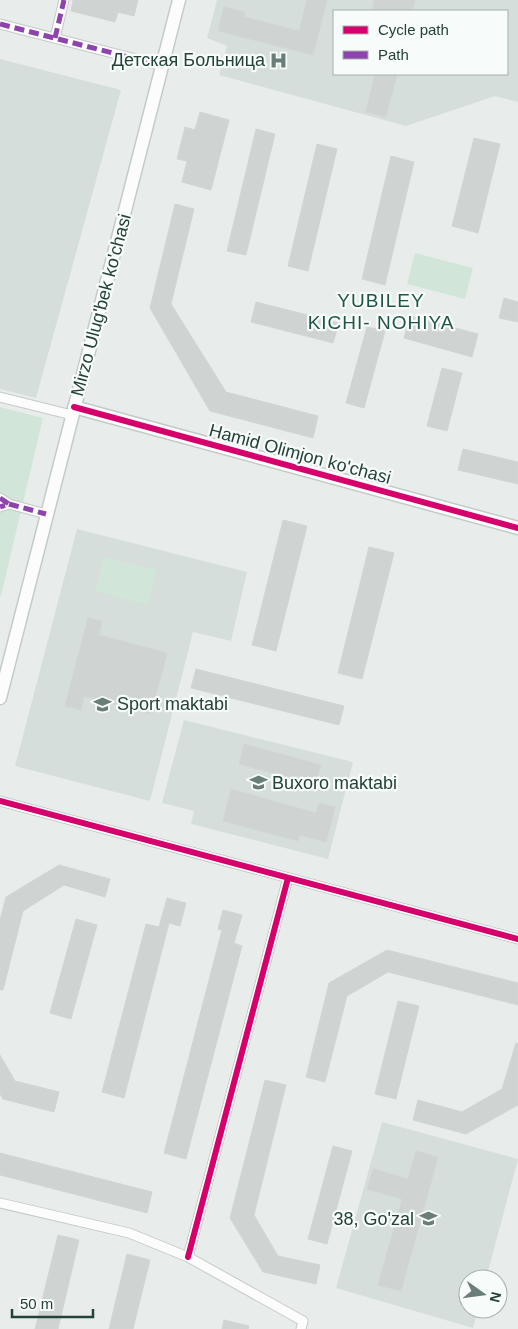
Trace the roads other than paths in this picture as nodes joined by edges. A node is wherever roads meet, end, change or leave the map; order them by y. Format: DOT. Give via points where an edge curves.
graph roads {
  1 [pos="64,0"];
  2 [pos="179,0"];
  3 [pos="0,24"];
  4 [pos="55,38"];
  5 [pos="163,66"];
  6 [pos="0,397"];
  7 [pos="73,411"];
  8 [pos="0,498"];
  9 [pos="4,506"];
  10 [pos="46,514"];
  11 [pos="518,528"];
  12 [pos="0,698"];
  13 [pos="0,802"];
  14 [pos="288,878"];
  15 [pos="518,939"];
  16 [pos="0,1203"];
  17 [pos="188,1258"];
  18 [pos="301,1329"];
  1 -- 4 [label="street"];
  2 -- 5 [label="main road, Mirzo Ulug'bek ko'chasi"];
  3 -- 4 [label="street"];
  4 -- 5 [label="street"];
  5 -- 7 [label="main road, Mirzo Ulug'bek ko'chasi"];
  6 -- 7 [label="street"];
  7 -- 10 [label="main road, Mirzo Ulug'bek ko'chasi"];
  7 -- 11 [label="main road, Hamid Olimjon ko'chasi"];
  8 -- 9 [label="street"];
  9 -- 10 [label="street"];
  10 -- 12 [label="main road, Mirzo Ulug'bek ko'chasi"];
  13 -- 14 [label="street"];
  14 -- 15 [label="street"];
  14 -- 17 [label="street"];
  16 -- 17 [label="street" via="129,1233"];
  17 -- 18 [label="street" via="304,1320"];
}
